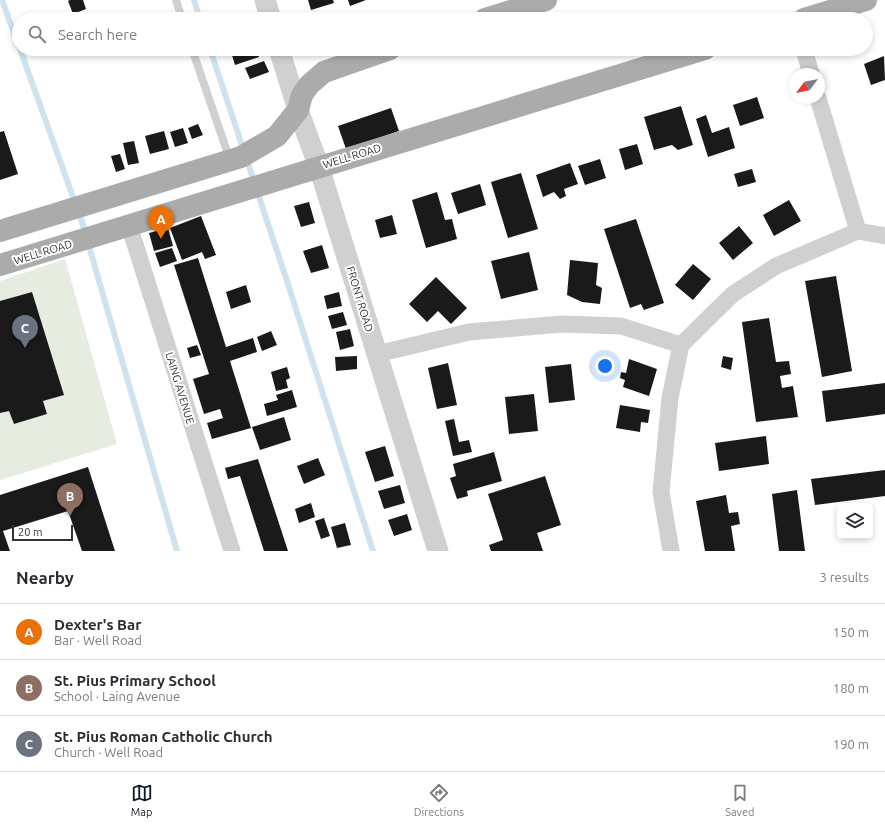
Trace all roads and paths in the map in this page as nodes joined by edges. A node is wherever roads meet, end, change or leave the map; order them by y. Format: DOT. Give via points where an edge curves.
graph roads {
  1 [pos="176,0"];
  2 [pos="265,0"];
  3 [pos="546,0"];
  4 [pos="866,0"];
  5 [pos="180,12"];
  6 [pos="269,12"];
  7 [pos="508,12"];
  8 [pos="827,12"];
  9 [pos="194,56"];
  10 [pos="282,56"];
  11 [pos="370,56"];
  12 [pos="682,56"];
  13 [pos="806,56"];
  14 [pos="809,68"];
  15 [pos="820,104"];
  16 [pos="298,110"];
  17 [pos="230,161"];
  18 [pos="319,167"];
  19 [pos="123,226"];
  20 [pos="0,231"];
  21 [pos="858,231"];
  22 [pos="885,236"];
  23 [pos="0,265"];
  24 [pos="681,345"];
  25 [pos="378,354"];
  26 [pos="232,551"];
  27 [pos="438,551"];
  28 [pos="671,551"];
  1 -- 5 [label="lane"];
  2 -- 6 [label="street"];
  3 -- 7 [label="main road"];
  4 -- 8 [label="main road"];
  9 -- 17 [label="lane"];
  10 -- 16 [label="street, FRONT ROAD"];
  11 -- 16 [label="main road" via="324,72 302,95"];
  12 -- 18 [label="main road, WELL ROAD"];
  13 -- 14 [label="street"];
  15 -- 21 [label="street"];
  16 -- 17 [label="main road" via="277,136 254,151"];
  16 -- 18 [label="street, FRONT ROAD"];
  17 -- 20 [label="main road"];
  18 -- 19 [label="main road, WELL ROAD"];
  18 -- 25 [label="street, FRONT ROAD"];
  19 -- 23 [label="main road, WELL ROAD"];
  19 -- 26 [label="street, LAING AVENUE"];
  21 -- 22 [label="street"];
  21 -- 24 [label="street" via="776,266 733,294"];
  24 -- 25 [label="street" via="621,326 562,324 469,332"];
  24 -- 28 [label="street" via="670,398 661,492"];
  25 -- 27 [label="street, FRONT ROAD"];
}
